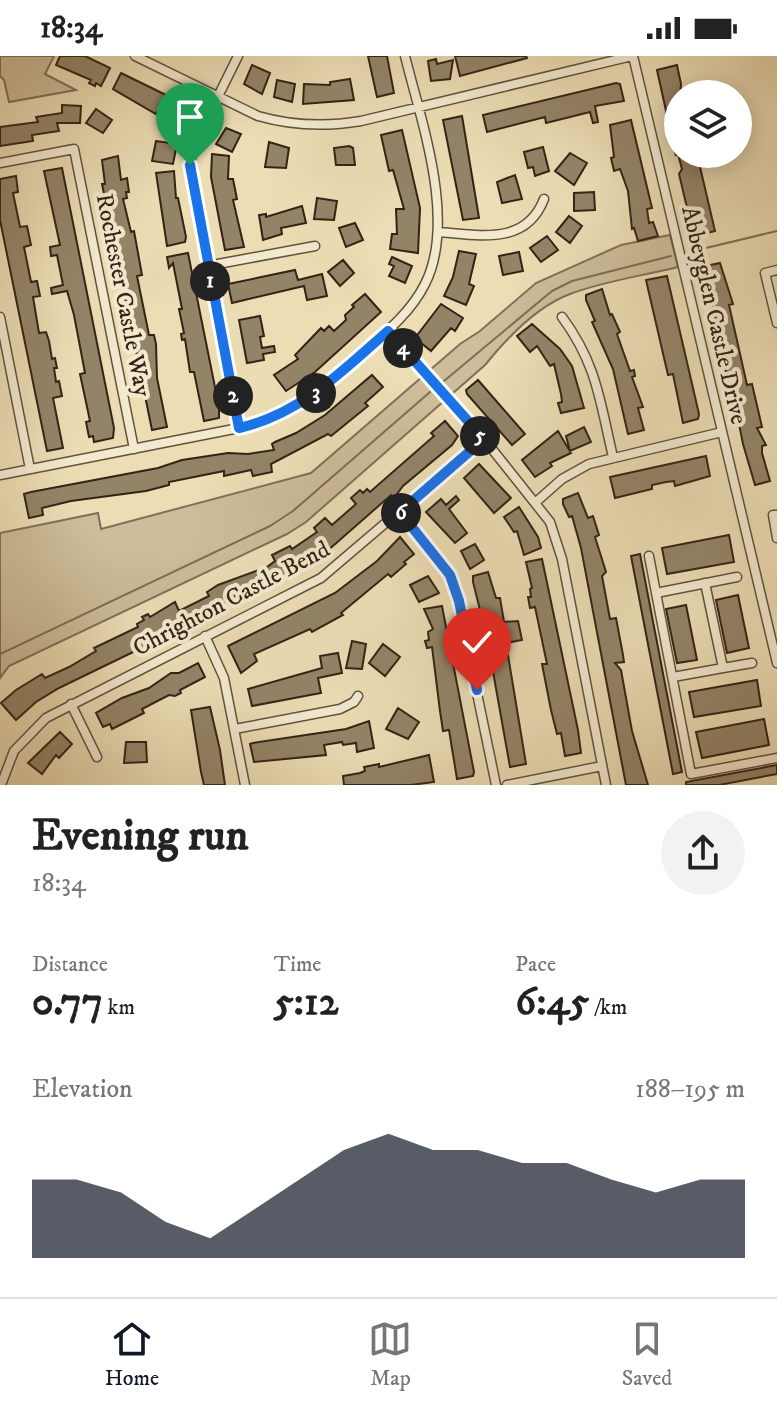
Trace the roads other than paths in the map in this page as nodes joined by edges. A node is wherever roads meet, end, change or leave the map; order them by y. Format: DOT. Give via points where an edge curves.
graph roads {
  1 [pos="135,56"];
  2 [pos="238,56"];
  3 [pos="405,56"];
  4 [pos="632,56"];
  5 [pos="218,97"];
  6 [pos="418,107"];
  7 [pos="0,163"];
  8 [pos="544,199"];
  9 [pos="438,232"];
  10 [pos="315,246"];
  11 [pos="207,266"];
  12 [pos="777,270"];
  13 [pos="0,317"];
  14 [pos="562,317"];
  15 [pos="777,323"];
  16 [pos="388,331"];
  17 [pos="239,428"];
  18 [pos="722,432"];
  19 [pos="484,439"];
  20 [pos="134,449"];
  21 [pos="613,457"];
  22 [pos="30,469"];
  23 [pos="0,475"];
  24 [pos="536,502"];
  25 [pos="400,512"];
  26 [pos="777,515"];
  27 [pos="777,538"];
  28 [pos="649,556"];
  29 [pos="737,577"];
  30 [pos="705,583"];
  31 [pos="656,593"];
  32 [pos="205,636"];
  33 [pos="752,663"];
  34 [pos="777,663"];
  35 [pos="723,668"];
  36 [pos="673,677"];
  37 [pos="358,696"];
  38 [pos="71,704"];
  39 [pos="235,729"];
  40 [pos="97,757"];
  41 [pos="777,758"];
  42 [pos="602,766"];
  43 [pos="1,785"];
  44 [pos="245,785"];
  45 [pos="496,785"];
  46 [pos="507,785"];
  47 [pos="606,785"];
  1 -- 5 [label="street"];
  2 -- 5 [label="street"];
  3 -- 6 [label="street"];
  4 -- 6 [label="street"];
  4 -- 18 [label="street, Abbeyglen Castle Drive"];
  5 -- 6 [label="street" via="258,116 312,125 343,124"];
  5 -- 11 [label="street" via="193,147 190,165"];
  6 -- 9 [label="street" via="437,196"];
  7 -- 20 [label="street, Rochester Castle Way" via="74,149"];
  8 -- 9 [label="street" via="529,222 509,234"];
  9 -- 16 [label="street" via="425,284"];
  10 -- 11 [label="street"];
  11 -- 17 [label="street"];
  12 -- 15 [label="street" via="765,273"];
  13 -- 22 [label="street"];
  14 -- 21 [label="street" via="592,366"];
  16 -- 17 [label="street" via="299,405"];
  16 -- 19 [label="street"];
  17 -- 20 [label="street"];
  18 -- 21 [label="street"];
  18 -- 34 [label="street, Abbeyglen Castle Drive"];
  19 -- 24 [label="street"];
  19 -- 25 [label="street, Chrighton Castle Bend"];
  20 -- 22 [label="street"];
  21 -- 24 [label="street" via="574,471"];
  22 -- 23 [label="street"];
  24 -- 42 [label="street" via="558,543"];
  25 -- 32 [label="street, Chrighton Castle Bend" via="321,578"];
  25 -- 45 [label="street" via="455,587"];
  26 -- 27 [label="street"];
  28 -- 31 [label="street"];
  29 -- 30 [label="street"];
  30 -- 31 [label="street"];
  30 -- 35 [label="street"];
  31 -- 36 [label="street"];
  32 -- 38 [label="street, Chrighton Castle Bend"];
  32 -- 39 [label="street" via="222,670"];
  33 -- 35 [label="street"];
  35 -- 36 [label="street"];
  36 -- 41 [label="street" via="691,774"];
  37 -- 39 [label="street" via="340,709"];
  38 -- 40 [label="street"];
  38 -- 43 [label="street, Chrighton Castle Bend" via="20,742"];
  39 -- 44 [label="street"];
  42 -- 46 [label="street"];
  42 -- 47 [label="street"];
}
